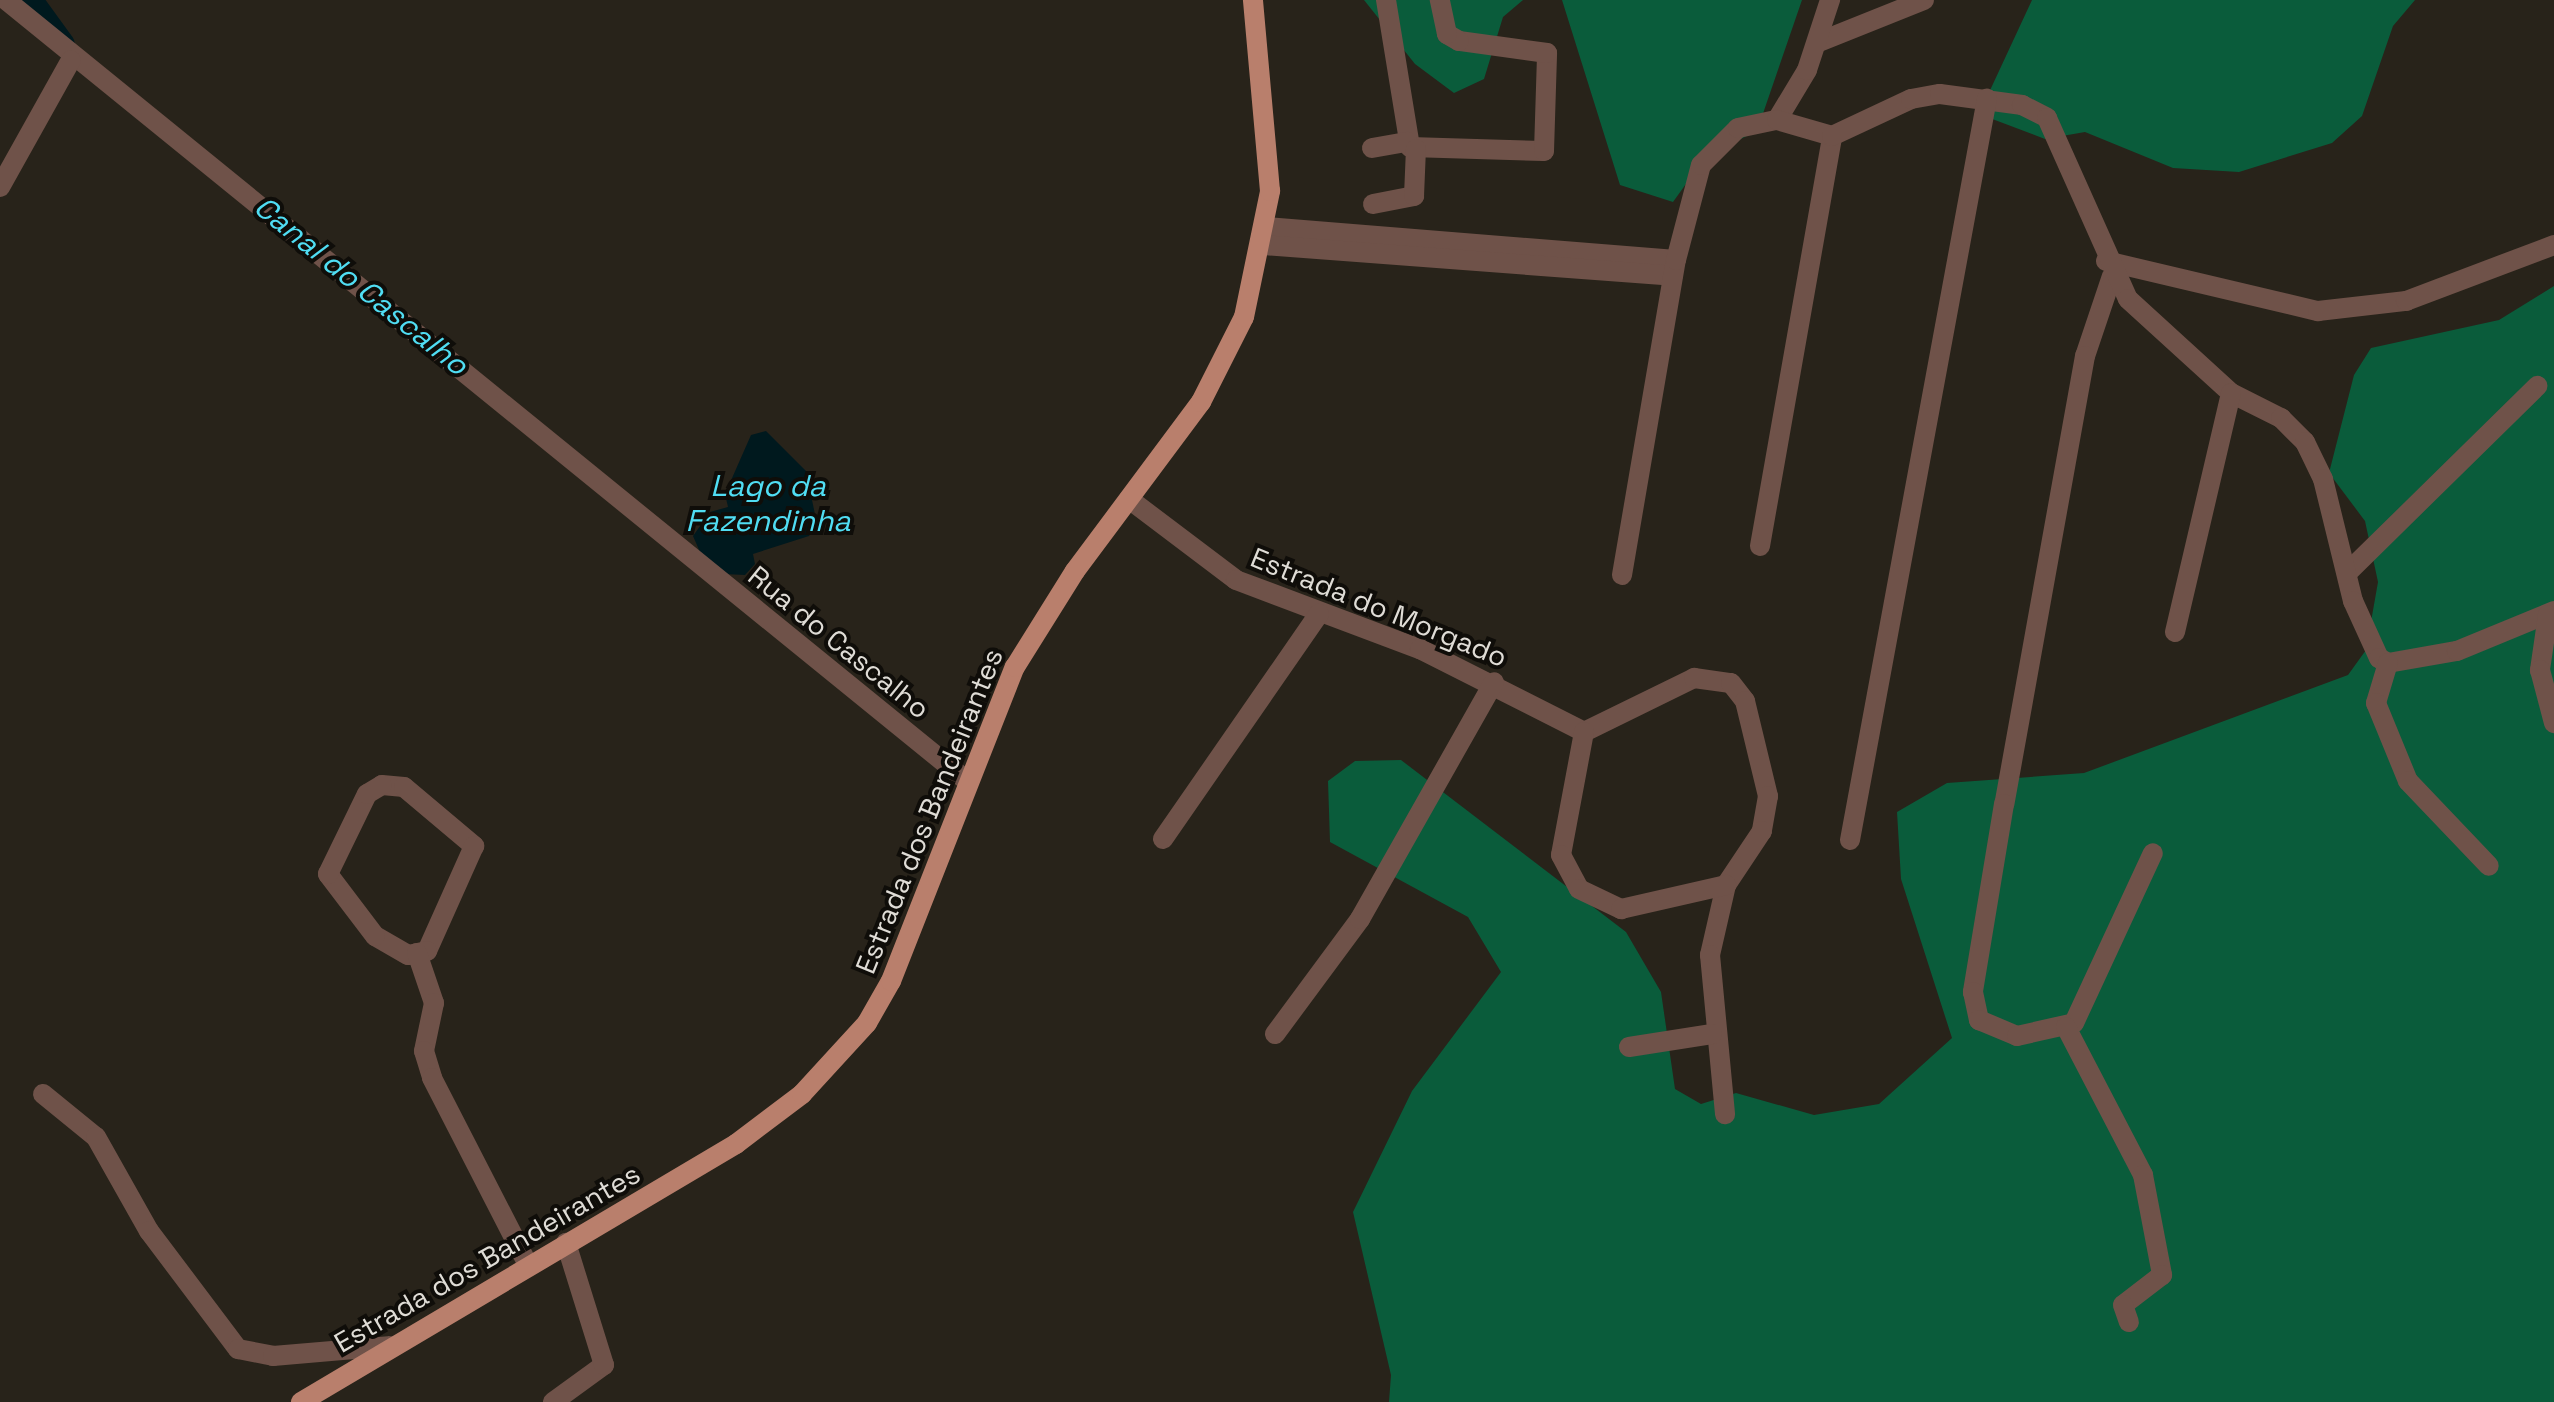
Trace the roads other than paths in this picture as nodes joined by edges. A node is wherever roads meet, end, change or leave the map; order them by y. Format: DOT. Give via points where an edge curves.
graph roads {
  1 [pos="6,0"];
  2 [pos="1253,0"];
  3 [pos="1386,0"];
  4 [pos="1440,0"];
  5 [pos="1830,0"];
  6 [pos="1924,0"];
  7 [pos="1819,42"];
  8 [pos="71,60"];
  9 [pos="1987,99"];
  10 [pos="1777,120"];
  11 [pos="1832,136"];
  12 [pos="1411,146"];
  13 [pos="1372,148"];
  14 [pos="0,187"];
  15 [pos="1373,204"];
  16 [pos="1265,236"];
  17 [pos="2554,245"];
  18 [pos="1675,268"];
  19 [pos="2109,269"];
  20 [pos="2537,386"];
  21 [pos="2231,393"];
  22 [pos="1129,499"];
  23 [pos="1760,546"];
  24 [pos="2347,573"];
  25 [pos="1622,575"];
  26 [pos="2551,613"];
  27 [pos="1319,614"];
  28 [pos="2175,632"];
  29 [pos="2388,663"];
  30 [pos="1494,682"];
  31 [pos="2554,723"];
  32 [pos="1584,732"];
  33 [pos="967,781"];
  34 [pos="1163,839"];
  35 [pos="1850,840"];
  36 [pos="2153,853"];
  37 [pos="2489,866"];
  38 [pos="1726,885"];
  39 [pos="417,953"];
  40 [pos="2066,1027"];
  41 [pos="1275,1034"];
  42 [pos="1712,1034"];
  43 [pos="1629,1047"];
  44 [pos="43,1094"];
  45 [pos="1725,1114"];
  46 [pos="566,1243"];
  47 [pos="528,1265"];
  48 [pos="2129,1322"];
  49 [pos="389,1346"];
  50 [pos="301,1402"];
  51 [pos="553,1402"];
  1 -- 8 [label="street, Rua do Cascalho"];
  2 -- 16 [label="main road, Estrada dos Bandeirantes" via="1270,152"];
  3 -- 12 [label="street"];
  4 -- 12 [label="street" via="1447,34 1459,41 1547,53 1547,144 1536,156"];
  5 -- 7 [label="street"];
  6 -- 7 [label="street"];
  7 -- 10 [label="street"];
  8 -- 14 [label="street"];
  8 -- 33 [label="street, Rua do Cascalho"];
  9 -- 11 [label="street" via="1911,99"];
  9 -- 19 [label="street" via="2036,109 2055,127"];
  9 -- 35 [label="street"];
  10 -- 11 [label="street"];
  10 -- 18 [label="street" via="1738,128 1710,152 1690,189"];
  11 -- 23 [label="street"];
  12 -- 13 [label="street"];
  12 -- 15 [label="street" via="1414,196"];
  16 -- 18 [label="street"];
  16 -- 22 [label="main road, Estrada dos Bandeirantes" via="1228,353"];
  17 -- 19 [label="street" via="2406,301 2318,311"];
  18 -- 25 [label="street"];
  19 -- 21 [label="street" via="2140,313"];
  19 -- 40 [label="street" via="2085,356 1973,992 1979,1020 1991,1030 2017,1036"];
  20 -- 24 [label="street"];
  21 -- 24 [label="street" via="2281,418 2305,442"];
  21 -- 28 [label="street"];
  22 -- 27 [label="street, Estrada do Morgado" via="1236,580"];
  22 -- 33 [label="main road, Estrada dos Bandeirantes" via="1015,667"];
  24 -- 29 [label="street" via="2371,646"];
  26 -- 29 [label="street" via="2457,651"];
  26 -- 31 [label="street" via="2540,670"];
  27 -- 30 [label="street, Estrada do Morgado"];
  27 -- 34 [label="street"];
  29 -- 37 [label="street" via="2376,703 2408,781"];
  30 -- 32 [label="street, Estrada do Morgado"];
  30 -- 41 [label="street" via="1360,919"];
  32 -- 38 [label="street" via="1561,855 1579,889 1621,909"];
  32 -- 38 [label="street" via="1694,678 1731,683 1745,701 1767,812"];
  33 -- 46 [label="main road, Estrada dos Bandeirantes" via="891,981 853,1042 736,1144"];
  36 -- 40 [label="street" via="2086,1006"];
  38 -- 42 [label="street" via="1710,955"];
  39 -- 39 [label="street" via="427,951 474,846 404,787 382,785 367,794 328,874 375,936 398,952"];
  39 -- 47 [label="street" via="434,1003 424,1051 432,1078"];
  40 -- 48 [label="street" via="2143,1175 2162,1275 2123,1305"];
  42 -- 43 [label="street"];
  42 -- 45 [label="street"];
  44 -- 49 [label="street" via="96,1137 149,1231 238,1349 273,1356"];
  46 -- 47 [label="main road, Estrada dos Bandeirantes"];
  46 -- 51 [label="street" via="604,1365"];
  47 -- 49 [label="main road, Estrada dos Bandeirantes"];
  49 -- 50 [label="main road, Estrada dos Bandeirantes"];
}
